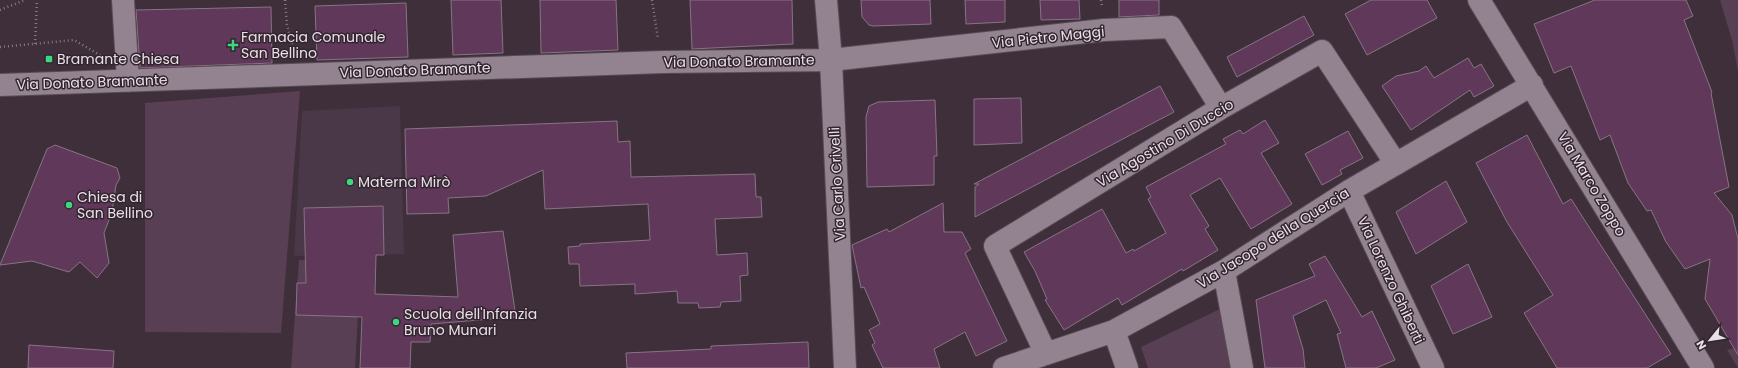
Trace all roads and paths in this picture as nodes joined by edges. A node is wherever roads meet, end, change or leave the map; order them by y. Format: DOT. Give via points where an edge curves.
graph roads {
  1 [pos="25,0"];
  2 [pos="37,0"];
  3 [pos="123,0"];
  4 [pos="285,0"];
  5 [pos="652,0"];
  6 [pos="826,0"];
  7 [pos="1479,0"];
  8 [pos="0,10"];
  9 [pos="35,44"];
  10 [pos="0,47"];
  11 [pos="831,60"];
  12 [pos="663,62"];
  13 [pos="299,74"];
  14 [pos="128,75"];
  15 [pos="0,85"];
  16 [pos="1532,85"];
  17 [pos="1221,108"];
  18 [pos="1396,164"];
  19 [pos="1349,191"];
  20 [pos="1224,271"];
  21 [pos="1114,331"];
  22 [pos="1046,354"];
  23 [pos="845,368"];
  24 [pos="1004,368"];
  25 [pos="1127,368"];
  26 [pos="1242,368"];
  27 [pos="1433,368"];
  28 [pos="1703,368"];
  1 -- 8 [label="path"];
  2 -- 9 [label="path"];
  3 -- 14 [label="street"];
  4 -- 13 [label="path" via="287,25"];
  5 -- 12 [label="path"];
  6 -- 11 [label="street, Via Carlo Crivelli"];
  7 -- 16 [label="street, Via Marco Zoppo"];
  9 -- 10 [label="path"];
  9 -- 14 [label="path" via="74,40"];
  11 -- 12 [label="street, Via Donato Bramante"];
  11 -- 17 [label="street, Via Pietro Maggi" via="1104,30 1171,27"];
  11 -- 23 [label="street, Via Carlo Crivelli"];
  12 -- 13 [label="street, Via Donato Bramante"];
  13 -- 14 [label="street, Via Donato Bramante"];
  14 -- 15 [label="street, Via Donato Bramante"];
  16 -- 18 [label="street, Via Jacopo della Quercia"];
  16 -- 28 [label="street, Via Marco Zoppo"];
  17 -- 18 [label="street, Via Agostino Di Duccio" via="1322,51"];
  17 -- 22 [label="street, Via Agostino Di Duccio" via="995,246"];
  18 -- 19 [label="street, Via Jacopo della Quercia"];
  19 -- 20 [label="street, Via Jacopo della Quercia"];
  19 -- 27 [label="street, Via Lorenzo Ghiberti"];
  20 -- 21 [label="street, Via Jacopo della Quercia"];
  20 -- 26 [label="street"];
  21 -- 22 [label="street, Via Jacopo della Quercia"];
  21 -- 25 [label="street"];
  22 -- 24 [label="street, Via Jacopo della Quercia"];
}
